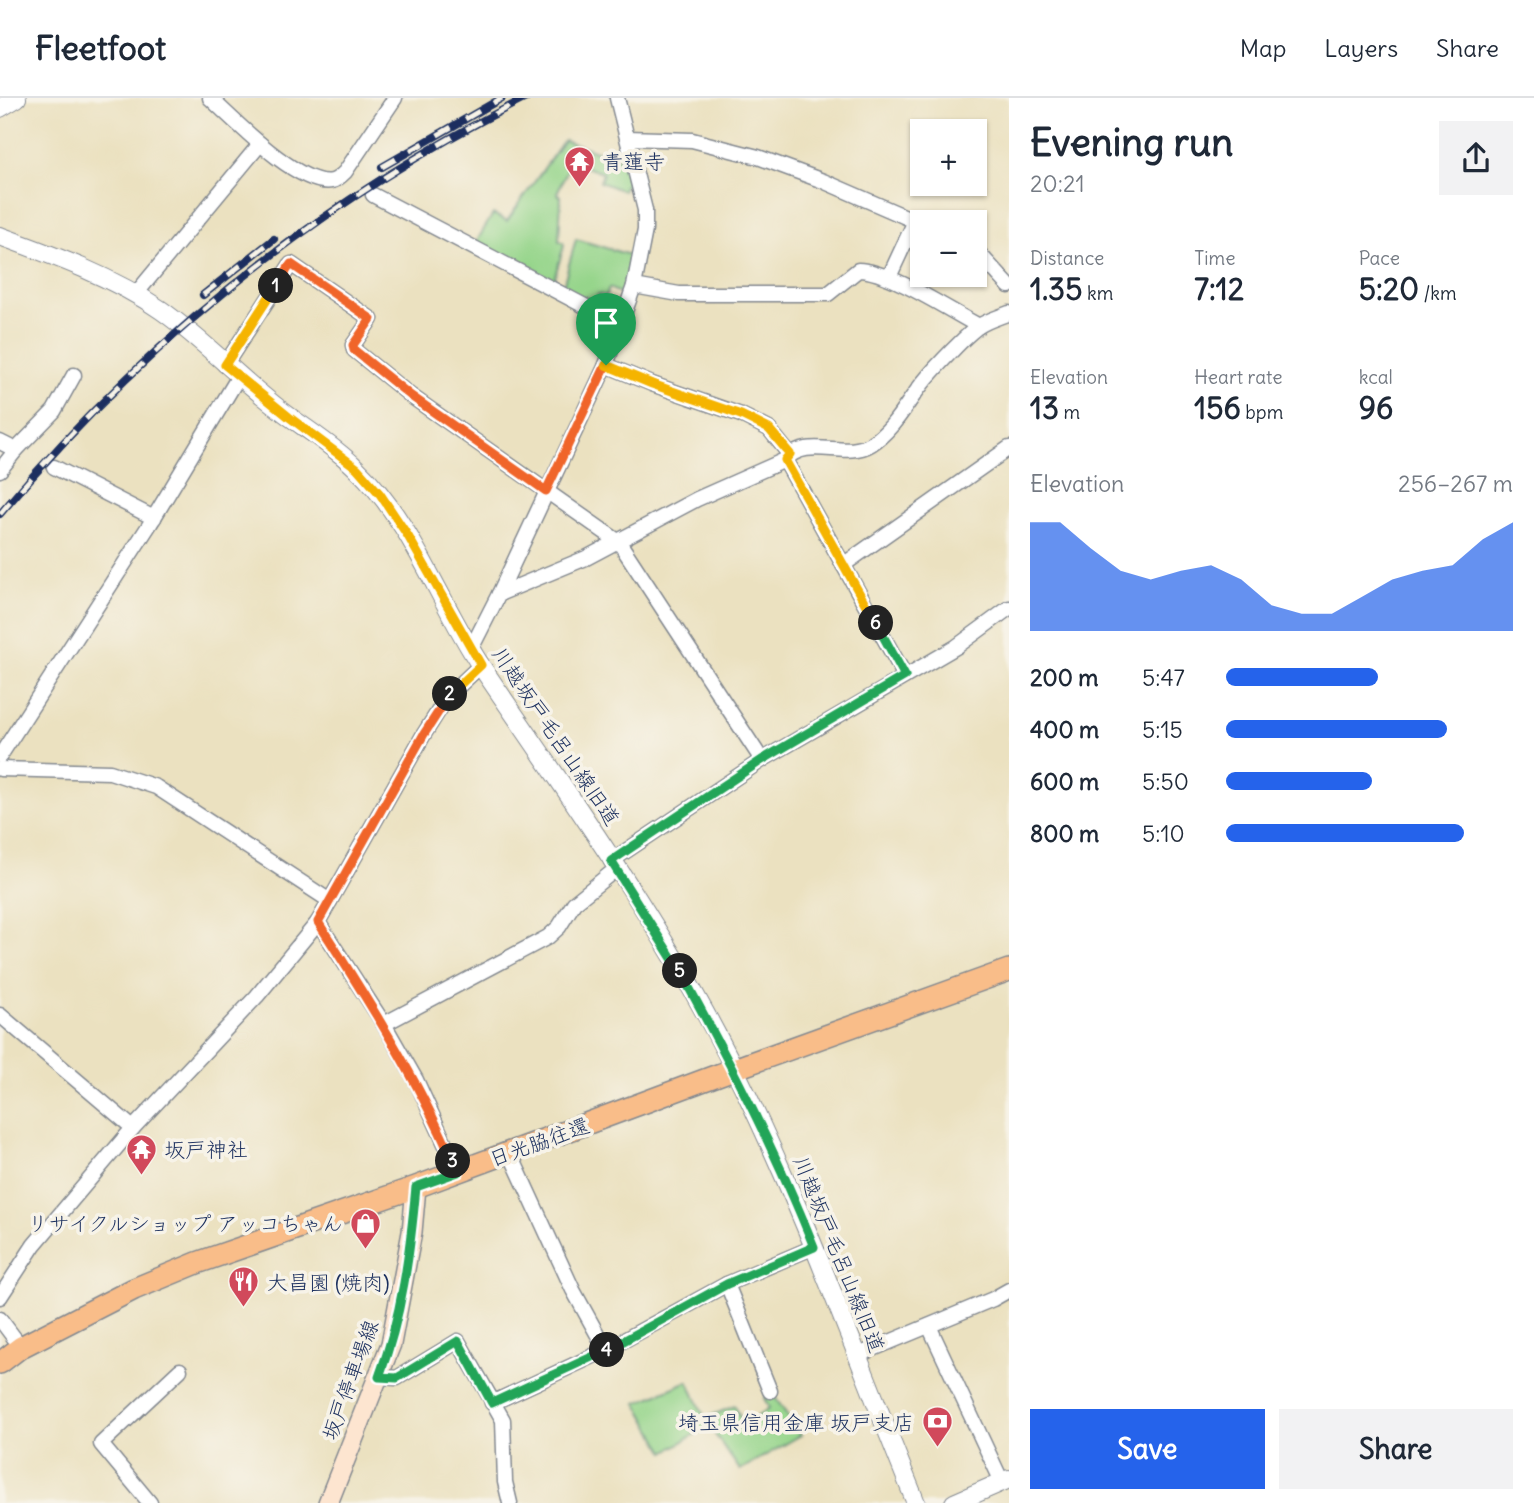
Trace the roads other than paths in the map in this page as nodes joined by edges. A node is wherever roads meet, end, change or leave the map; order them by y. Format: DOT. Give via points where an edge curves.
graph roads {
  1 [pos="16,98"];
  2 [pos="209,98"];
  3 [pos="395,98"];
  4 [pos="617,98"];
  5 [pos="0,108"];
  6 [pos="628,138"];
  7 [pos="261,144"];
  8 [pos="373,195"];
  9 [pos="910,219"];
  10 [pos="0,236"];
  11 [pos="910,239"];
  12 [pos="987,262"];
  13 [pos="888,277"];
  14 [pos="634,286"];
  15 [pos="1009,286"];
  16 [pos="135,295"];
  17 [pos="1009,313"];
  18 [pos="621,325"];
  19 [pos="979,326"];
  20 [pos="606,365"];
  21 [pos="232,371"];
  22 [pos="74,376"];
  23 [pos="0,442"];
  24 [pos="1009,448"];
  25 [pos="16,450"];
  26 [pos="788,457"];
  27 [pos="54,467"];
  28 [pos="0,470"];
  29 [pos="546,491"];
  30 [pos="153,517"];
  31 [pos="619,542"];
  32 [pos="843,565"];
  33 [pos="499,594"];
  34 [pos="1009,608"];
  35 [pos="471,649"];
  36 [pos="481,665"];
  37 [pos="905,676"];
  38 [pos="0,756"];
  39 [pos="762,760"];
  40 [pos="0,768"];
  41 [pos="614,865"];
  42 [pos="330,901"];
  43 [pos="318,922"];
  44 [pos="1009,970"];
  45 [pos="0,1015"];
  46 [pos="384,1024"];
  47 [pos="734,1069"];
  48 [pos="134,1128"];
  49 [pos="510,1153"];
  50 [pos="458,1172"];
  51 [pos="416,1187"];
  52 [pos="814,1247"];
  53 [pos="727,1284"];
  54 [pos="1009,1290"];
  55 [pos="0,1297"];
  56 [pos="0,1319"];
  57 [pos="929,1326"];
  58 [pos="21,1347"];
  59 [pos="606,1350"];
  60 [pos="856,1356"];
  61 [pos="0,1363"];
  62 [pos="180,1370"];
  63 [pos="379,1377"];
  64 [pos="770,1391"];
  65 [pos="492,1403"];
  66 [pos="1006,1481"];
  67 [pos="150,1503"];
  68 [pos="328,1503"];
  69 [pos="510,1503"];
  70 [pos="916,1503"];
  71 [pos="954,1503"];
  1 -- 5 [label="street"];
  2 -- 7 [label="street"];
  3 -- 7 [label="street" via="345,172 332,181 296,172"];
  4 -- 6 [label="street"];
  6 -- 9 [label="street" via="692,140 758,157"];
  6 -- 14 [label="street" via="645,210"];
  7 -- 16 [label="street"];
  8 -- 18 [label="street"];
  10 -- 16 [label="street, 川越坂戸毛呂山線旧道" via="82,268"];
  11 -- 13 [label="street"];
  12 -- 15 [label="street"];
  13 -- 14 [label="street" via="858,270 828,295 680,294"];
  13 -- 19 [label="street"];
  14 -- 18 [label="street"];
  16 -- 21 [label="street, 川越坂戸毛呂山線旧道" via="174,320"];
  17 -- 19 [label="street"];
  18 -- 20 [label="street"];
  19 -- 26 [label="street" via="927,377 872,443 847,451 816,447"];
  20 -- 26 [label="street" via="769,429"];
  20 -- 29 [label="street"];
  21 -- 29 [label="street" via="291,264 371,319 354,350"];
  21 -- 30 [label="street"];
  21 -- 35 [label="street, 川越坂戸毛呂山線旧道" via="357,468 380,494"];
  22 -- 25 [label="street" via="54,411"];
  23 -- 25 [label="street"];
  24 -- 32 [label="street"];
  25 -- 28 [label="street"];
  26 -- 31 [label="street"];
  26 -- 32 [label="street"];
  27 -- 30 [label="street"];
  29 -- 31 [label="street"];
  29 -- 33 [label="street"];
  30 -- 38 [label="street"];
  31 -- 33 [label="street"];
  31 -- 39 [label="street"];
  32 -- 37 [label="street"];
  33 -- 35 [label="street"];
  34 -- 37 [label="street" via="956,647"];
  35 -- 36 [label="street, 川越坂戸毛呂山線旧道"];
  36 -- 41 [label="street, 川越坂戸毛呂山線旧道"];
  36 -- 42 [label="street" via="442,706"];
  37 -- 39 [label="street"];
  39 -- 41 [label="street"];
  40 -- 42 [label="street" via="110,772 156,787"];
  41 -- 46 [label="street" via="574,902 548,937"];
  41 -- 47 [label="street, 川越坂戸毛呂山線旧道" via="673,958"];
  42 -- 43 [label="street"];
  43 -- 46 [label="street"];
  43 -- 48 [label="street" via="257,996"];
  44 -- 47 [label="main road, 日光脇往還"];
  45 -- 48 [label="street"];
  46 -- 50 [label="street" via="416,1080"];
  47 -- 49 [label="main road, 日光脇往還"];
  47 -- 52 [label="street, 川越坂戸毛呂山線旧道"];
  48 -- 55 [label="street" via="34,1245"];
  49 -- 50 [label="main road, 日光脇往還"];
  49 -- 59 [label="street"];
  50 -- 51 [label="main road, 日光脇往還"];
  51 -- 58 [label="main road, 日光脇往還" via="197,1263 134,1289"];
  51 -- 63 [label="main road, 坂戸停車場線" via="400,1308"];
  52 -- 53 [label="street"];
  52 -- 60 [label="street, 川越坂戸毛呂山線旧道"];
  53 -- 59 [label="street"];
  53 -- 64 [label="street"];
  54 -- 57 [label="street"];
  56 -- 58 [label="street"];
  57 -- 60 [label="street"];
  57 -- 66 [label="street"];
  58 -- 61 [label="main road, 日光脇往還"];
  59 -- 65 [label="street"];
  60 -- 70 [label="street, 川越坂戸毛呂山線旧道"];
  62 -- 67 [label="street" via="101,1444"];
  63 -- 65 [label="street" via="397,1378 458,1341"];
  63 -- 68 [label="main road, 坂戸停車場線"];
  65 -- 69 [label="street" via="503,1420"];
  66 -- 71 [label="street"];
}
